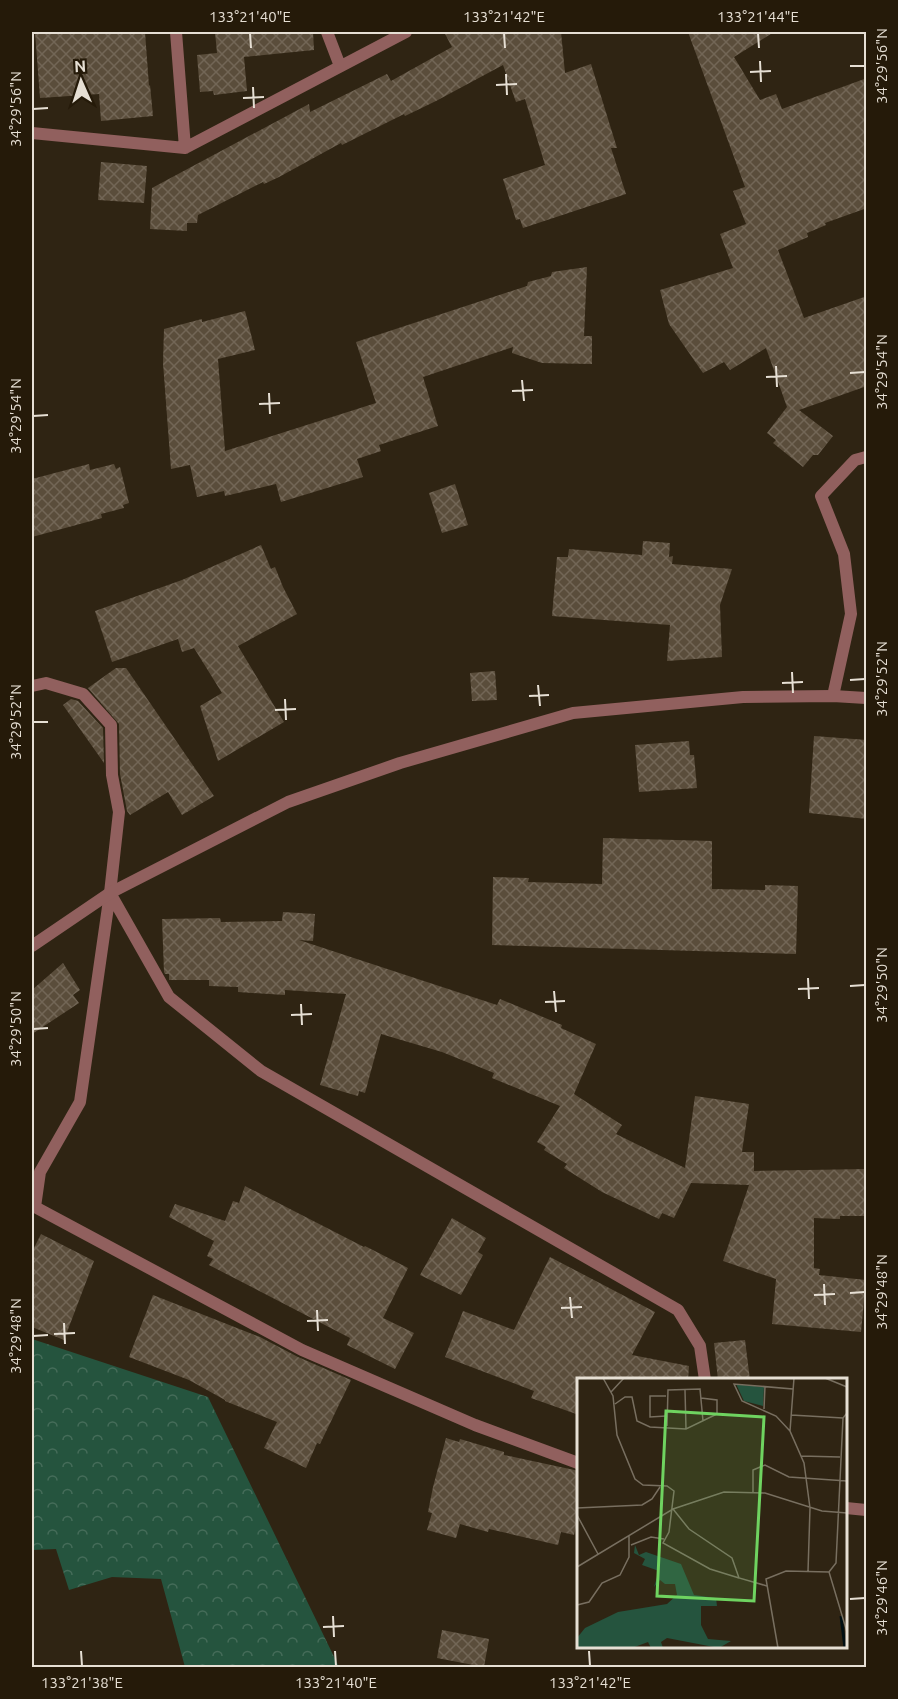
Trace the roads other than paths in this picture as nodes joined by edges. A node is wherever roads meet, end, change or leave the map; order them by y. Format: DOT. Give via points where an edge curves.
graph roads {
  1 [pos="176,32"];
  2 [pos="327,32"];
  3 [pos="406,32"];
  4 [pos="340,66"];
  5 [pos="32,133"];
  6 [pos="185,148"];
  7 [pos="867,457"];
  8 [pos="32,686"];
  9 [pos="833,696"];
  10 [pos="867,698"];
  11 [pos="110,893"];
  12 [pos="32,946"];
  13 [pos="36,1172"];
  14 [pos="705,1378"];
  15 [pos="577,1462"];
  16 [pos="847,1508"];
  17 [pos="867,1510"];
  1 -- 6 [label="street"];
  2 -- 4 [label="street"];
  3 -- 4 [label="street"];
  4 -- 6 [label="street"];
  5 -- 6 [label="street"];
  7 -- 9 [label="street" via="855,460 820,496 844,554 850,614"];
  8 -- 11 [label="street" via="46,684 83,694 111,725 112,775 119,812"];
  9 -- 10 [label="street"];
  9 -- 11 [label="street" via="743,697 573,713 400,763 288,802"];
  11 -- 12 [label="street"];
  11 -- 13 [label="street" via="80,1102"];
  11 -- 14 [label="street" via="169,997 261,1071 678,1310 700,1346"];
  13 -- 15 [label="street" via="35,1207 45,1213 303,1350 476,1425"];
  16 -- 17 [label="street"];
}
